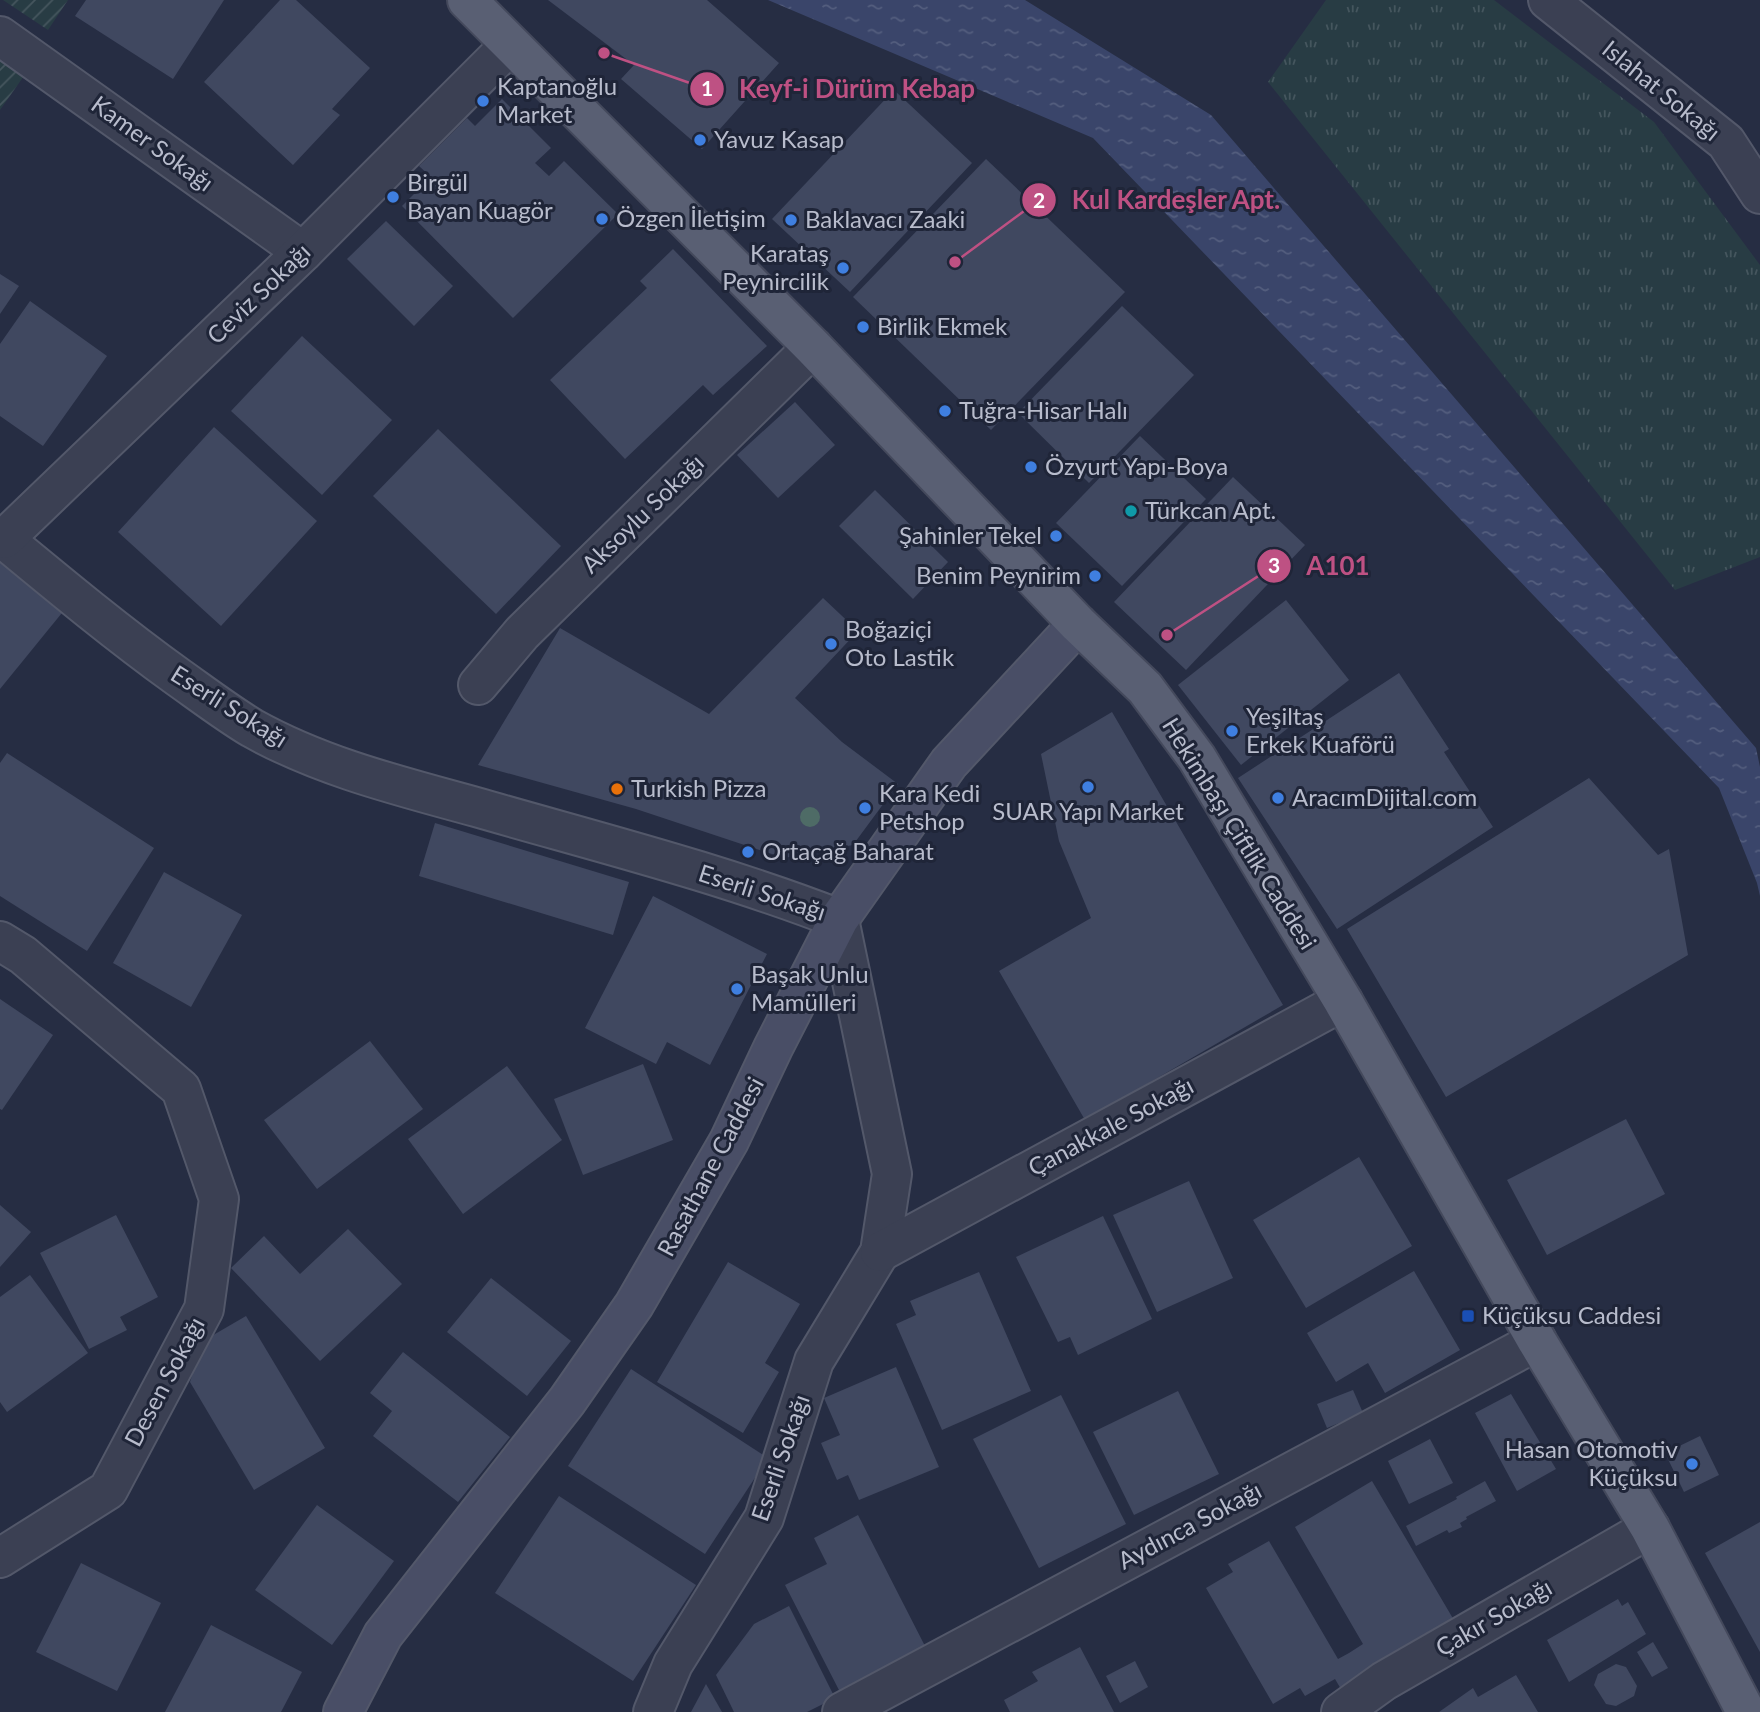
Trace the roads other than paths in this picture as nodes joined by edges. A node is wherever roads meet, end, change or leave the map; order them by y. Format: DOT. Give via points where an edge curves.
graph roads {
  1 [pos="467,0"];
  2 [pos="1548,0"];
  3 [pos="0,36"];
  4 [pos="510,45"];
  5 [pos="1760,194"];
  6 [pos="303,253"];
  7 [pos="813,346"];
  8 [pos="2,538"];
  9 [pos="1078,624"];
  10 [pos="478,685"];
  11 [pos="839,919"];
  12 [pos="0,941"];
  13 [pos="1343,1001"];
  14 [pos="880,1252"];
  15 [pos="1537,1340"];
  16 [pos="1650,1528"];
  17 [pos="0,1558"];
  18 [pos="343,1712"];
  19 [pos="653,1712"];
  20 [pos="842,1712"];
  21 [pos="1341,1712"];
  22 [pos="1746,1712"];
  1 -- 4 [label="main road, Hekimbaşı Çiftlik Caddesi"];
  2 -- 5 [label="street, Islahat Sokağı" via="1726,142"];
  3 -- 6 [label="street, Kamer Sokağı"];
  4 -- 6 [label="street, Ceviz Sokağı"];
  4 -- 7 [label="main road, Hekimbaşı Çiftlik Caddesi"];
  6 -- 8 [label="street, Ceviz Sokağı"];
  7 -- 9 [label="main road, Hekimbaşı Çiftlik Caddesi"];
  7 -- 10 [label="street, Aksoylu Sokağı" via="522,633"];
  8 -- 11 [label="street, Eserli Sokağı" via="131,643 252,727 291,746 345,770 660,860"];
  9 -- 11 [label="street, Rasathane Caddesi" via="949,763"];
  9 -- 13 [label="main road, Hekimbaşı Çiftlik Caddesi" via="1144,688 1197,758"];
  11 -- 14 [label="street, Eserli Sokağı" via="892,1174"];
  11 -- 18 [label="street, Rasathane Caddesi" via="729,1141 634,1305 567,1401 383,1635"];
  12 -- 17 [label="street, Desen Sokağı" via="23,955 181,1088 219,1199 204,1309 108,1490"];
  13 -- 14 [label="street, Çanakkale Sokağı"];
  13 -- 15 [label="main road, Hekimbaşı Çiftlik Caddesi"];
  14 -- 19 [label="street, Eserli Sokağı" via="814,1361 764,1518 673,1664"];
  15 -- 16 [label="main road, Hekimbaşı Çiftlik Caddesi"];
  15 -- 20 [label="street, Aydınca Sokağı"];
  16 -- 21 [label="street, Çakır Sokağı" via="1384,1681"];
  16 -- 22 [label="main road, Hekimbaşı Çiftlik Caddesi"];
}
